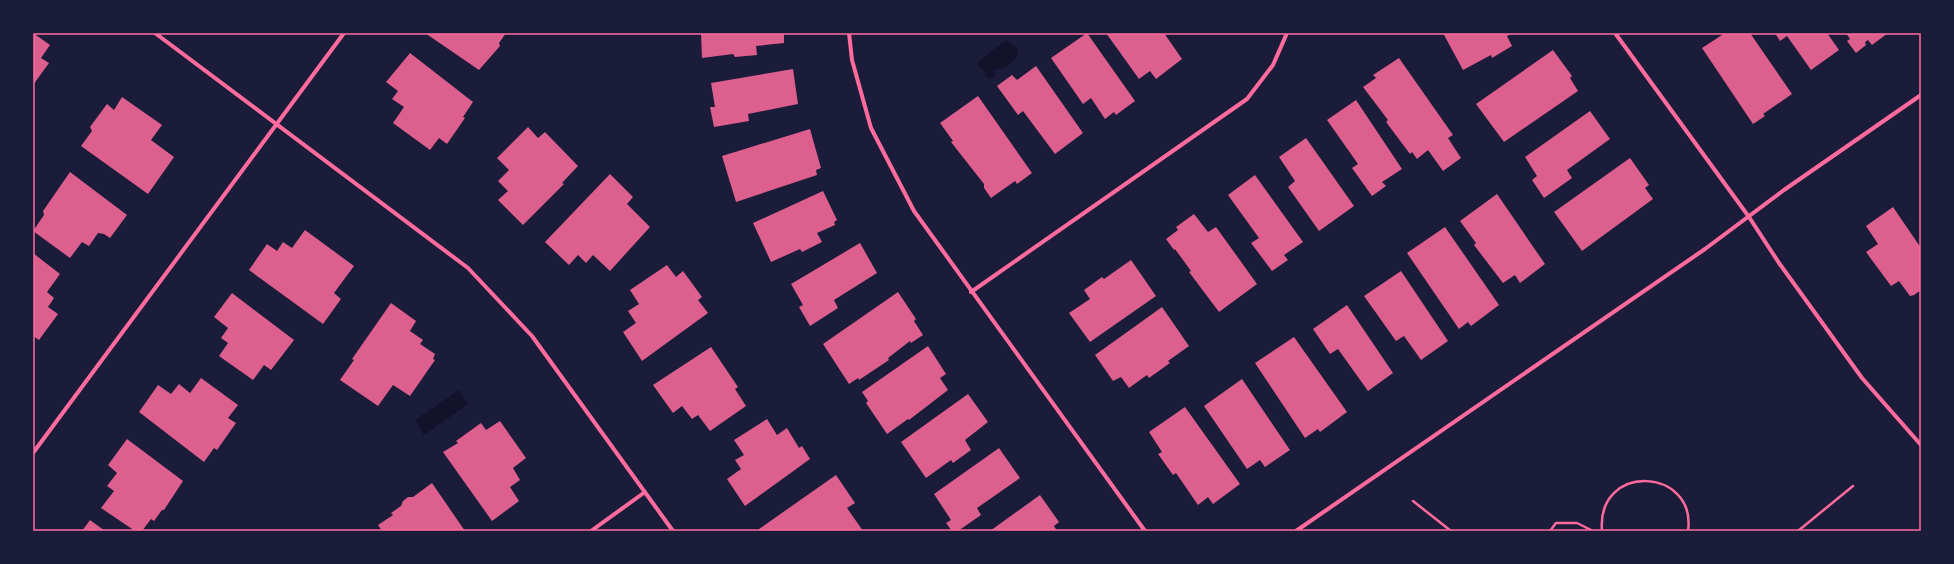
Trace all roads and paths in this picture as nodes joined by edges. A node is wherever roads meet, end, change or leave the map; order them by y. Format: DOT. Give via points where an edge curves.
graph roads {
  1 [pos="155,33"];
  2 [pos="344,33"];
  3 [pos="849,33"];
  4 [pos="1287,33"];
  5 [pos="1614,33"];
  6 [pos="1921,95"];
  7 [pos="276,124"];
  8 [pos="1749,217"];
  9 [pos="971,292"];
  10 [pos="1921,445"];
  11 [pos="33,453"];
  12 [pos="1853,486"];
  13 [pos="645,492"];
  14 [pos="1412,501"];
  15 [pos="591,531"];
  16 [pos="673,531"];
  17 [pos="1145,531"];
  18 [pos="1296,531"];
  19 [pos="1451,531"];
  20 [pos="1550,531"];
  21 [pos="1593,531"];
  22 [pos="1602,531"];
  23 [pos="1688,531"];
  24 [pos="1798,531"];
  1 -- 7 [label="street"];
  2 -- 7 [label="street"];
  3 -- 9 [label="street" via="852,60 871,128 914,211"];
  4 -- 9 [label="street" via="1273,65 1247,99"];
  5 -- 8 [label="street"];
  6 -- 8 [label="street"];
  7 -- 11 [label="street"];
  7 -- 13 [label="street" via="468,268 532,336"];
  8 -- 10 [label="street" via="1862,378"];
  8 -- 18 [label="street"];
  9 -- 17 [label="street"];
  12 -- 24 [label="path"];
  13 -- 15 [label="street"];
  13 -- 16 [label="street"];
  14 -- 19 [label="path"];
  20 -- 21 [label="path" via="1556,523 1577,523"];
  22 -- 23 [label="path" via="1604,506 1613,494 1625,485 1639,480 1654,481 1668,486 1679,496 1686,509"];
}
